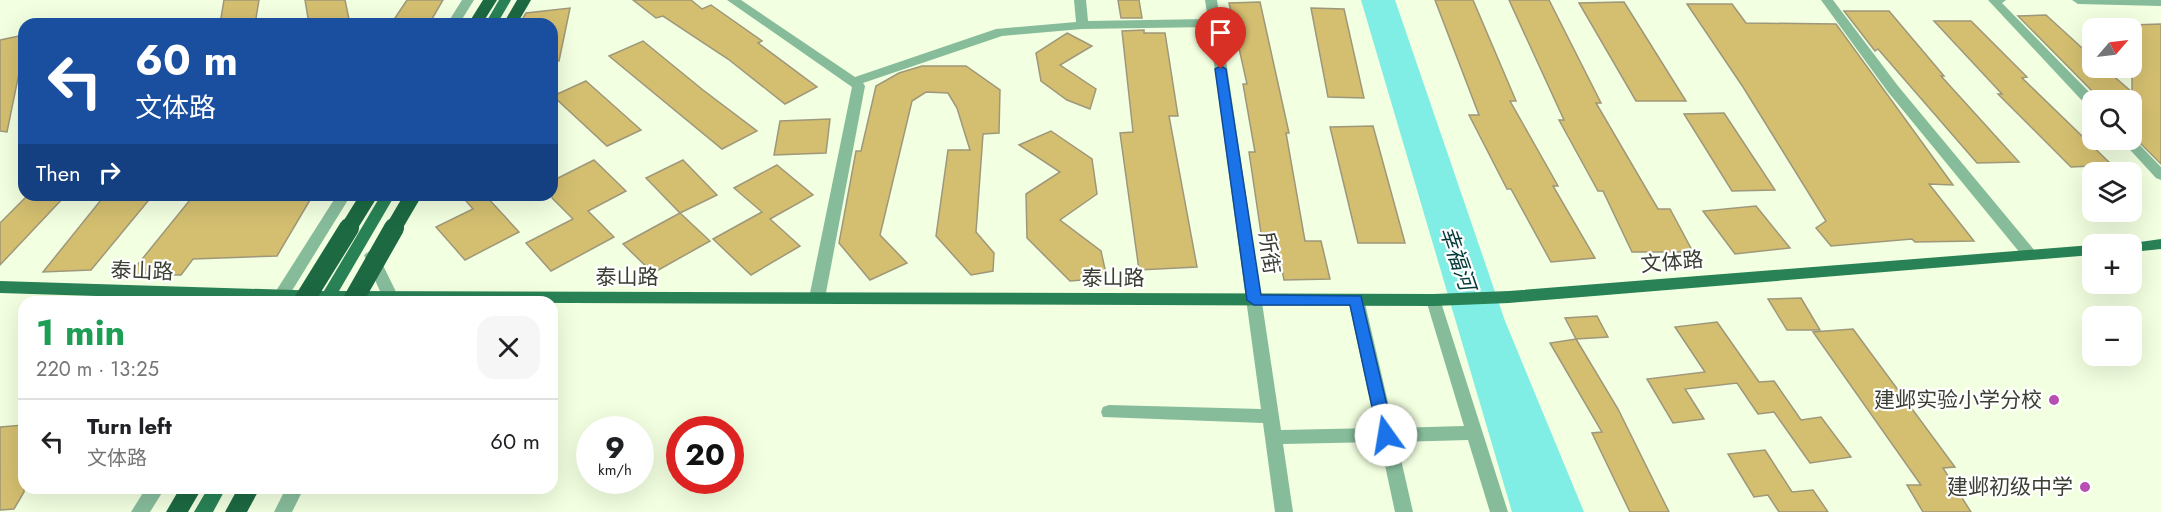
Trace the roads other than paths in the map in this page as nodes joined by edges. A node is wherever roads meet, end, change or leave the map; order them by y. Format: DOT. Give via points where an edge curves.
graph roads {
  1 [pos="468,0"];
  2 [pos="490,0"];
  3 [pos="505,0"];
  4 [pos="515,0"];
  5 [pos="524,0"];
  6 [pos="733,0"];
  7 [pos="1080,0"];
  8 [pos="1210,0"];
  9 [pos="1827,0"];
  10 [pos="2001,0"];
  11 [pos="2078,0"];
  12 [pos="2161,2"];
  13 [pos="457,18"];
  14 [pos="479,18"];
  15 [pos="494,18"];
  16 [pos="504,18"];
  17 [pos="514,18"];
  18 [pos="1214,23"];
  19 [pos="1082,25"];
  20 [pos="854,82"];
  21 [pos="2082,92"];
  22 [pos="2137,150"];
  23 [pos="2161,175"];
  24 [pos="340,201"];
  25 [pos="365,201"];
  26 [pos="384,201"];
  27 [pos="402,201"];
  28 [pos="409,201"];
  29 [pos="2161,244"];
  30 [pos="2142,246"];
  31 [pos="2082,251"];
  32 [pos="371,255"];
  33 [pos="2030,255"];
  34 [pos="0,287"];
  35 [pos="209,296"];
  36 [pos="281,296"];
  37 [pos="307,296"];
  38 [pos="328,296"];
  39 [pos="350,296"];
  40 [pos="350,296"];
  41 [pos="389,296"];
  42 [pos="817,298"];
  43 [pos="558,299"];
  44 [pos="1439,299"];
  45 [pos="1254,300"];
  46 [pos="1356,300"];
  47 [pos="1109,411"];
  48 [pos="1271,416"];
  49 [pos="1475,433"];
  50 [pos="1386,435"];
  51 [pos="1274,437"];
  52 [pos="152,494"];
  53 [pos="188,494"];
  54 [pos="214,494"];
  55 [pos="237,494"];
  56 [pos="246,494"];
  57 [pos="292,494"];
  58 [pos="140,512"];
  59 [pos="177,512"];
  60 [pos="203,512"];
  61 [pos="227,512"];
  62 [pos="236,512"];
  63 [pos="283,512"];
  64 [pos="1284,512"];
  65 [pos="1404,512"];
  66 [pos="1499,512"];
  1 -- 13 [label="street"];
  2 -- 14 [label="highway"];
  3 -- 15 [label="main road"];
  4 -- 16 [label="main road"];
  5 -- 17 [label="highway"];
  6 -- 20 [label="street"];
  7 -- 19 [label="street"];
  8 -- 18 [label="street, 所街"];
  9 -- 33 [label="street" via="1893,88"];
  10 -- 21 [label="street" via="1993,1"];
  11 -- 12 [label="street"];
  18 -- 19 [label="street"];
  18 -- 45 [label="street, 所街"];
  19 -- 20 [label="street" via="999,32"];
  20 -- 42 [label="street" via="859,86"];
  22 -- 23 [label="street"];
  24 -- 36 [label="street"];
  25 -- 37 [label="highway, bridge"];
  26 -- 38 [label="main road"];
  27 -- 32 [label="main road"];
  28 -- 40 [label="highway, bridge"];
  29 -- 30 [label="main road"];
  31 -- 33 [label="main road, 文体路"];
  32 -- 39 [label="main road"];
  32 -- 41 [label="street"];
  33 -- 44 [label="main road, 文体路"];
  34 -- 35 [label="main road, 泰山路"];
  42 -- 43 [label="main road, 泰山路"];
  42 -- 45 [label="main road, 泰山路"];
  44 -- 46 [label="main road, 文体路"];
  44 -- 49 [label="street"];
  45 -- 46 [label="main road, 文体路"];
  45 -- 48 [label="street, 所街"];
  46 -- 50 [label="street"];
  47 -- 48 [label="street"];
  48 -- 51 [label="street, 所街"];
  49 -- 50 [label="street"];
  49 -- 66 [label="street"];
  50 -- 51 [label="street"];
  50 -- 65 [label="street"];
  51 -- 64 [label="street, 所街"];
  52 -- 58 [label="street"];
  53 -- 59 [label="highway"];
  54 -- 60 [label="main road"];
  55 -- 61 [label="main road"];
  56 -- 62 [label="highway"];
  57 -- 63 [label="street"];
}
